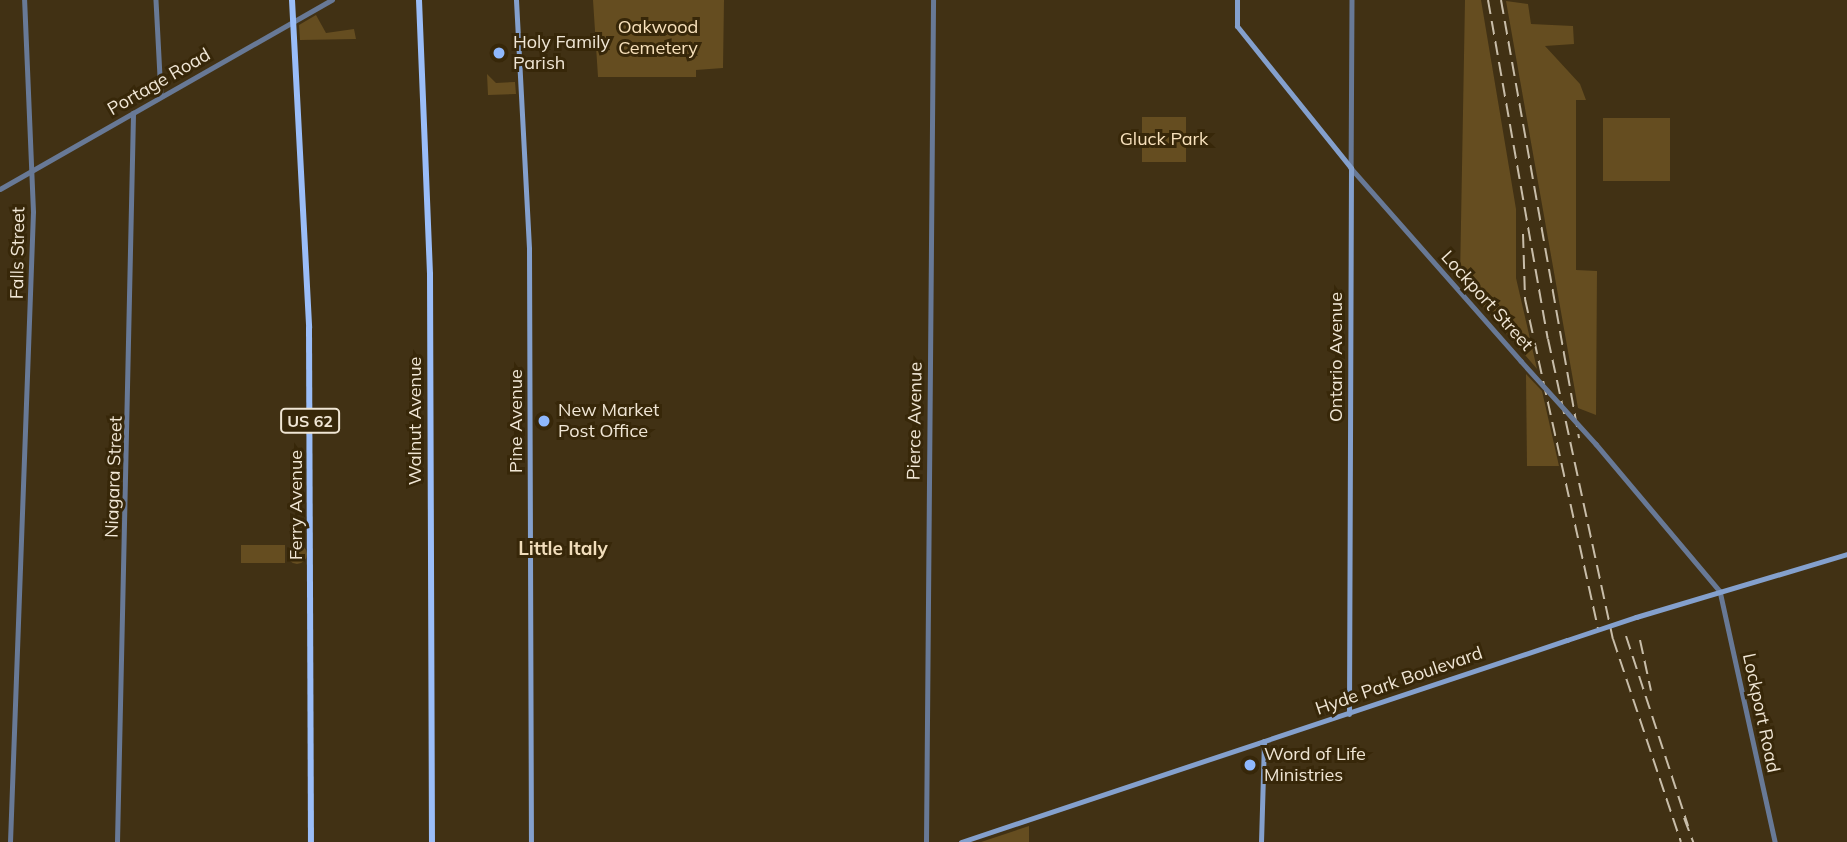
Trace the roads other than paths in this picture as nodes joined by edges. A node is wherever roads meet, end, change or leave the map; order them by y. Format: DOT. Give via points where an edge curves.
graph roads {
  1 [pos="24,0"];
  2 [pos="156,0"];
  3 [pos="292,0"];
  4 [pos="332,0"];
  5 [pos="419,0"];
  6 [pos="516,0"];
  7 [pos="933,0"];
  8 [pos="1237,0"];
  9 [pos="1352,0"];
  10 [pos="293,22"];
  11 [pos="161,96"];
  12 [pos="133,113"];
  13 [pos="1351,168"];
  14 [pos="33,170"];
  15 [pos="0,189"];
  16 [pos="1847,554"];
  17 [pos="1720,591"];
  18 [pos="1349,714"];
  19 [pos="1264,741"];
  20 [pos="10,842"];
  21 [pos="117,842"];
  22 [pos="311,842"];
  23 [pos="432,842"];
  24 [pos="531,842"];
  25 [pos="926,842"];
  26 [pos="961,842"];
  27 [pos="1261,842"];
  28 [pos="1775,842"];
  1 -- 14 [label="street, Falls Street"];
  2 -- 11 [label="street"];
  3 -- 10 [label="main road, Ferry Avenue / US 62"];
  4 -- 10 [label="street, Portage Road"];
  5 -- 23 [label="main road, Walnut Avenue" via="429,262"];
  6 -- 24 [label="main road, Pine Avenue" via="530,287"];
  7 -- 25 [label="street, Pierce Avenue"];
  8 -- 13 [label="main road, Lockport Street" via="1237,26"];
  9 -- 13 [label="street, Ontario Avenue"];
  10 -- 11 [label="street, Portage Road"];
  10 -- 22 [label="main road, Ferry Avenue / US 62" via="309,328"];
  11 -- 12 [label="street, Portage Road"];
  12 -- 14 [label="street, Portage Road"];
  12 -- 21 [label="street, Niagara Street"];
  13 -- 17 [label="street, Lockport Street, bridge"];
  13 -- 18 [label="main road, Ontario Avenue"];
  14 -- 15 [label="street, Portage Road"];
  14 -- 20 [label="street, Falls Street"];
  16 -- 17 [label="main road, Hyde Park Boulevard"];
  17 -- 18 [label="main road, Hyde Park Boulevard, bridge"];
  17 -- 28 [label="street, Lockport Road"];
  18 -- 19 [label="main road, Hyde Park Boulevard"];
  19 -- 26 [label="main road, Hyde Park Boulevard"];
  19 -- 27 [label="main road"];
}
